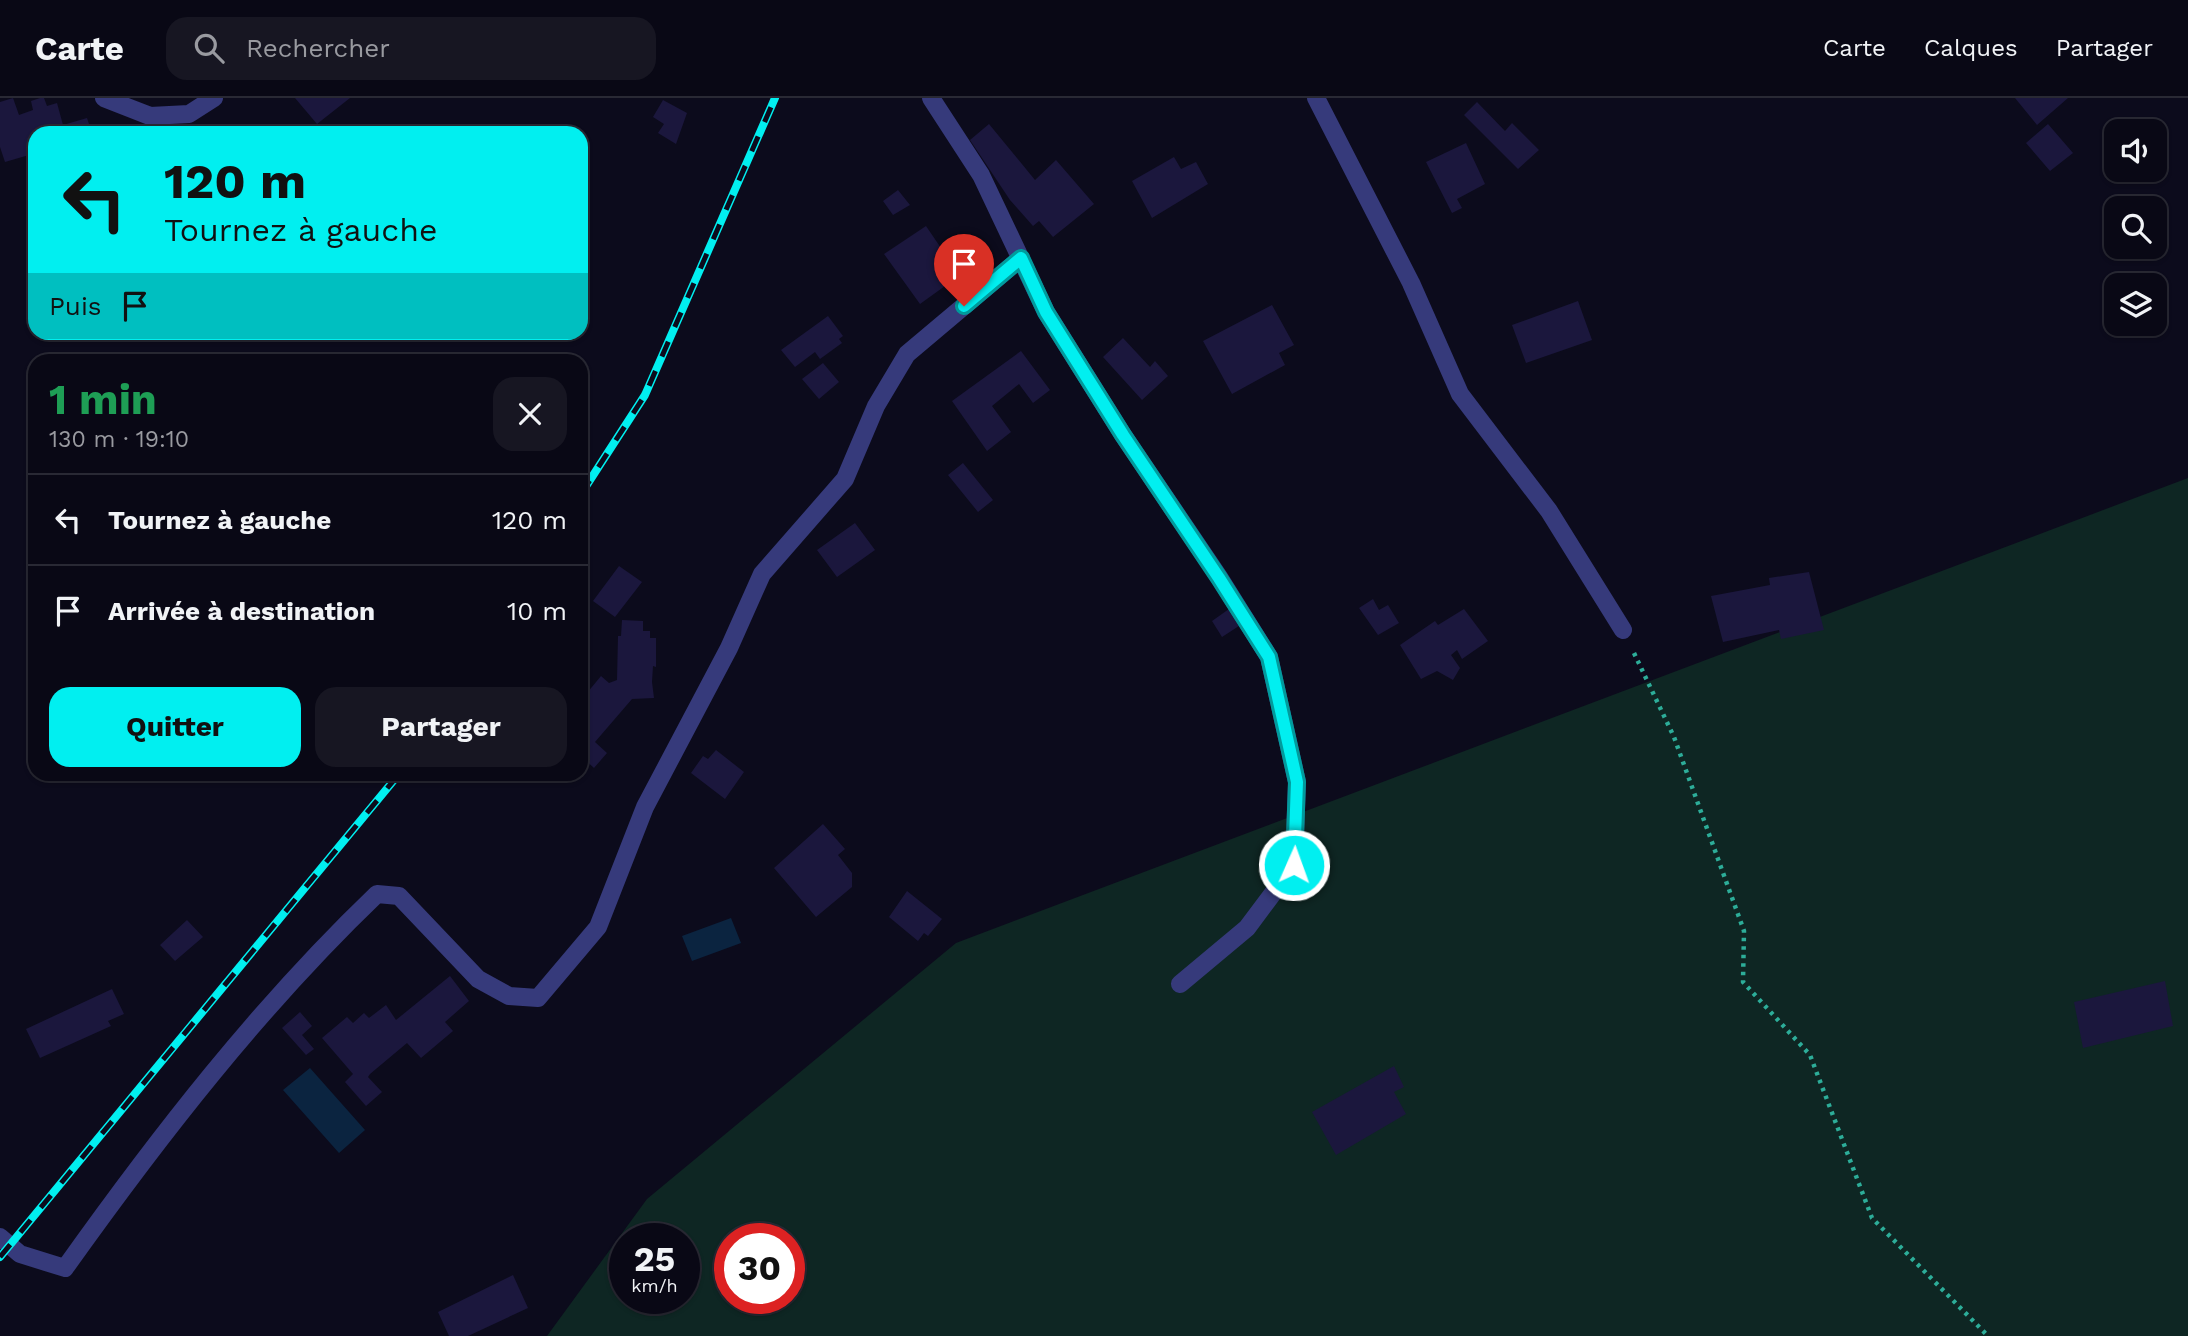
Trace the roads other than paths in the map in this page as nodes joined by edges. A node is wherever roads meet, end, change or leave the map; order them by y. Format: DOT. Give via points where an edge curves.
graph roads {
  1 [pos="104,98"];
  2 [pos="214,98"];
  3 [pos="930,98"];
  4 [pos="1316,98"];
  5 [pos="1021,258"];
  6 [pos="1623,630"];
  7 [pos="1180,984"];
  8 [pos="0,1237"];
  1 -- 2 [label="street" via="150,116 188,114"];
  3 -- 5 [label="street" via="981,175"];
  4 -- 6 [label="street" via="1411,283 1460,394 1549,511"];
  5 -- 7 [label="street" via="1046,312 1269,657 1297,782 1294,865 1247,928"];
  5 -- 8 [label="street" via="908,354 876,406 845,479 762,574 729,648 645,807 598,927 538,998 509,996 478,979 399,896 377,894 222,1062 65,1268 20,1254"];
}
